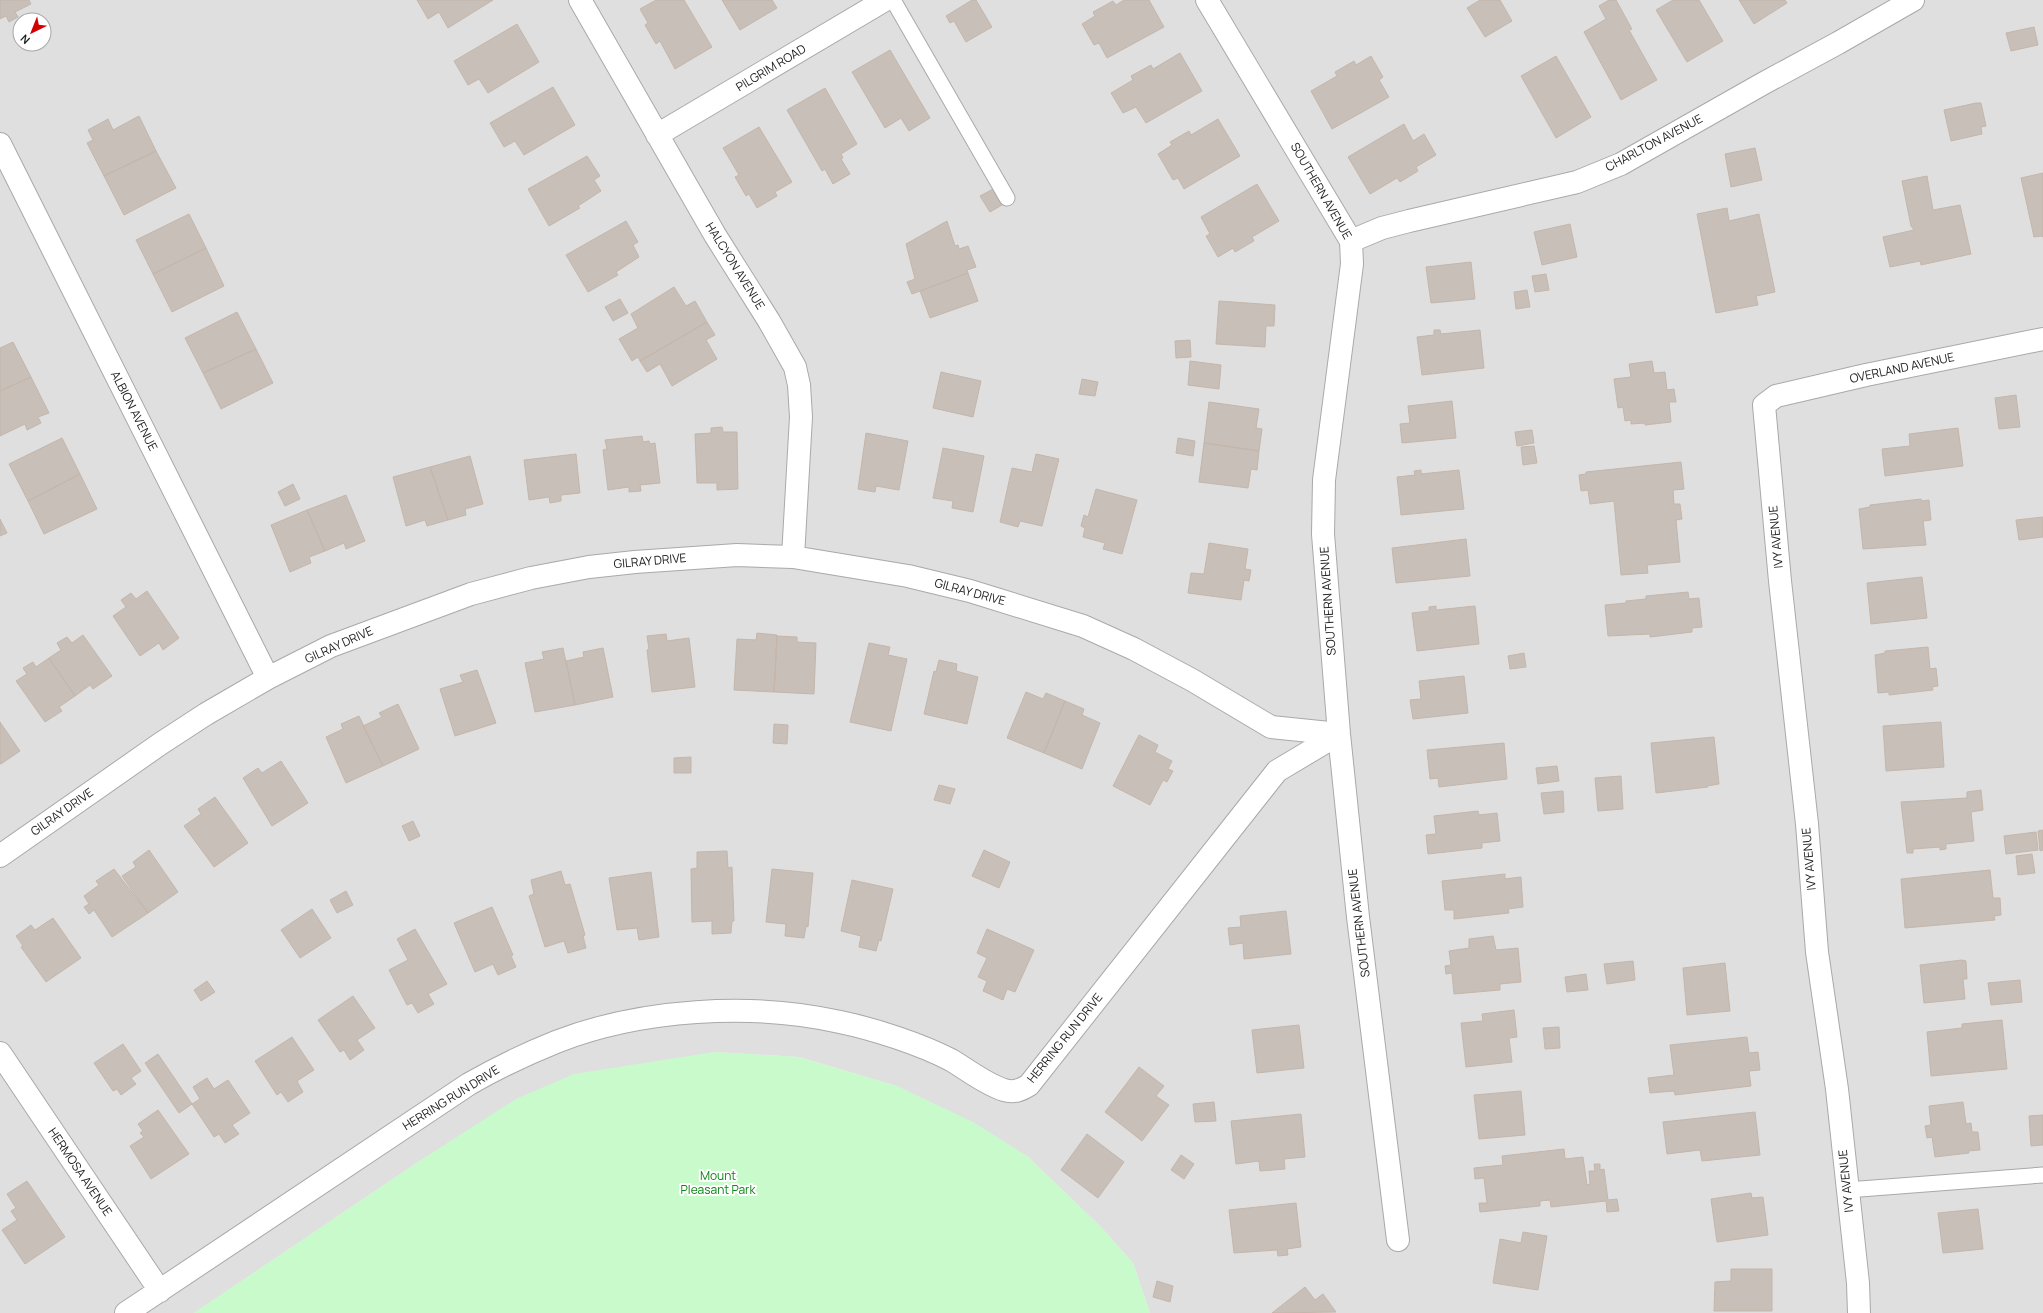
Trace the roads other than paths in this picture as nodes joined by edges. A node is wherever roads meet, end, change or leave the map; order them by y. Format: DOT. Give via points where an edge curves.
graph roads {
  1 [pos="580,0"];
  2 [pos="885,0"];
  3 [pos="893,0"];
  4 [pos="1207,0"];
  5 [pos="1913,0"];
  6 [pos="657,135"];
  7 [pos="0,144"];
  8 [pos="1007,198"];
  9 [pos="1352,241"];
  10 [pos="2043,339"];
  11 [pos="1764,405"];
  12 [pos="793,558"];
  13 [pos="268,678"];
  14 [pos="1339,734"];
  15 [pos="0,856"];
  16 [pos="0,1053"];
  17 [pos="2043,1175"];
  18 [pos="1847,1190"];
  19 [pos="1398,1240"];
  20 [pos="160,1291"];
  21 [pos="126,1313"];
  22 [pos="1859,1313"];
  1 -- 6 [label="street, HALCYON AVENUE"];
  2 -- 6 [label="street, PILGRIM ROAD"];
  3 -- 8 [label="lane"];
  4 -- 9 [label="street, SOUTHERN AVENUE"];
  5 -- 9 [label="street, CHARLTON AVENUE" via="1621,164 1577,182 1382,228"];
  6 -- 12 [label="street, HALCYON AVENUE" via="794,367 799,385 801,417"];
  7 -- 13 [label="street, ALBION AVENUE"];
  9 -- 14 [label="street, SOUTHERN AVENUE" via="1352,264 1324,480 1323,534"];
  10 -- 11 [label="street, OVERLAND AVENUE" via="1776,396"];
  11 -- 18 [label="street, IVY AVENUE" via="1780,581 1807,824 1817,952 1837,1089"];
  12 -- 13 [label="street, GILRAY DRIVE" via="738,556 642,561 589,567 531,578 471,594 395,621 332,646"];
  12 -- 14 [label="street, GILRAY DRIVE" via="908,576 1032,609 1083,626 1134,649 1271,727"];
  13 -- 15 [label="street, GILRAY DRIVE" via="160,744"];
  14 -- 19 [label="street, SOUTHERN AVENUE" via="1358,917"];
  14 -- 20 [label="street, HERRING RUN DRIVE" via="1277,770 1029,1085 1018,1091 1005,1091 950,1060 897,1039 840,1022 788,1014 744,1010 694,1012 598,1029 544,1047 469,1084"];
  16 -- 20 [label="street, HERMOSA AVENUE"];
  17 -- 18 [label="lane"];
  18 -- 22 [label="street, IVY AVENUE"];
  20 -- 21 [label="street, HERRING RUN DRIVE"];
}
